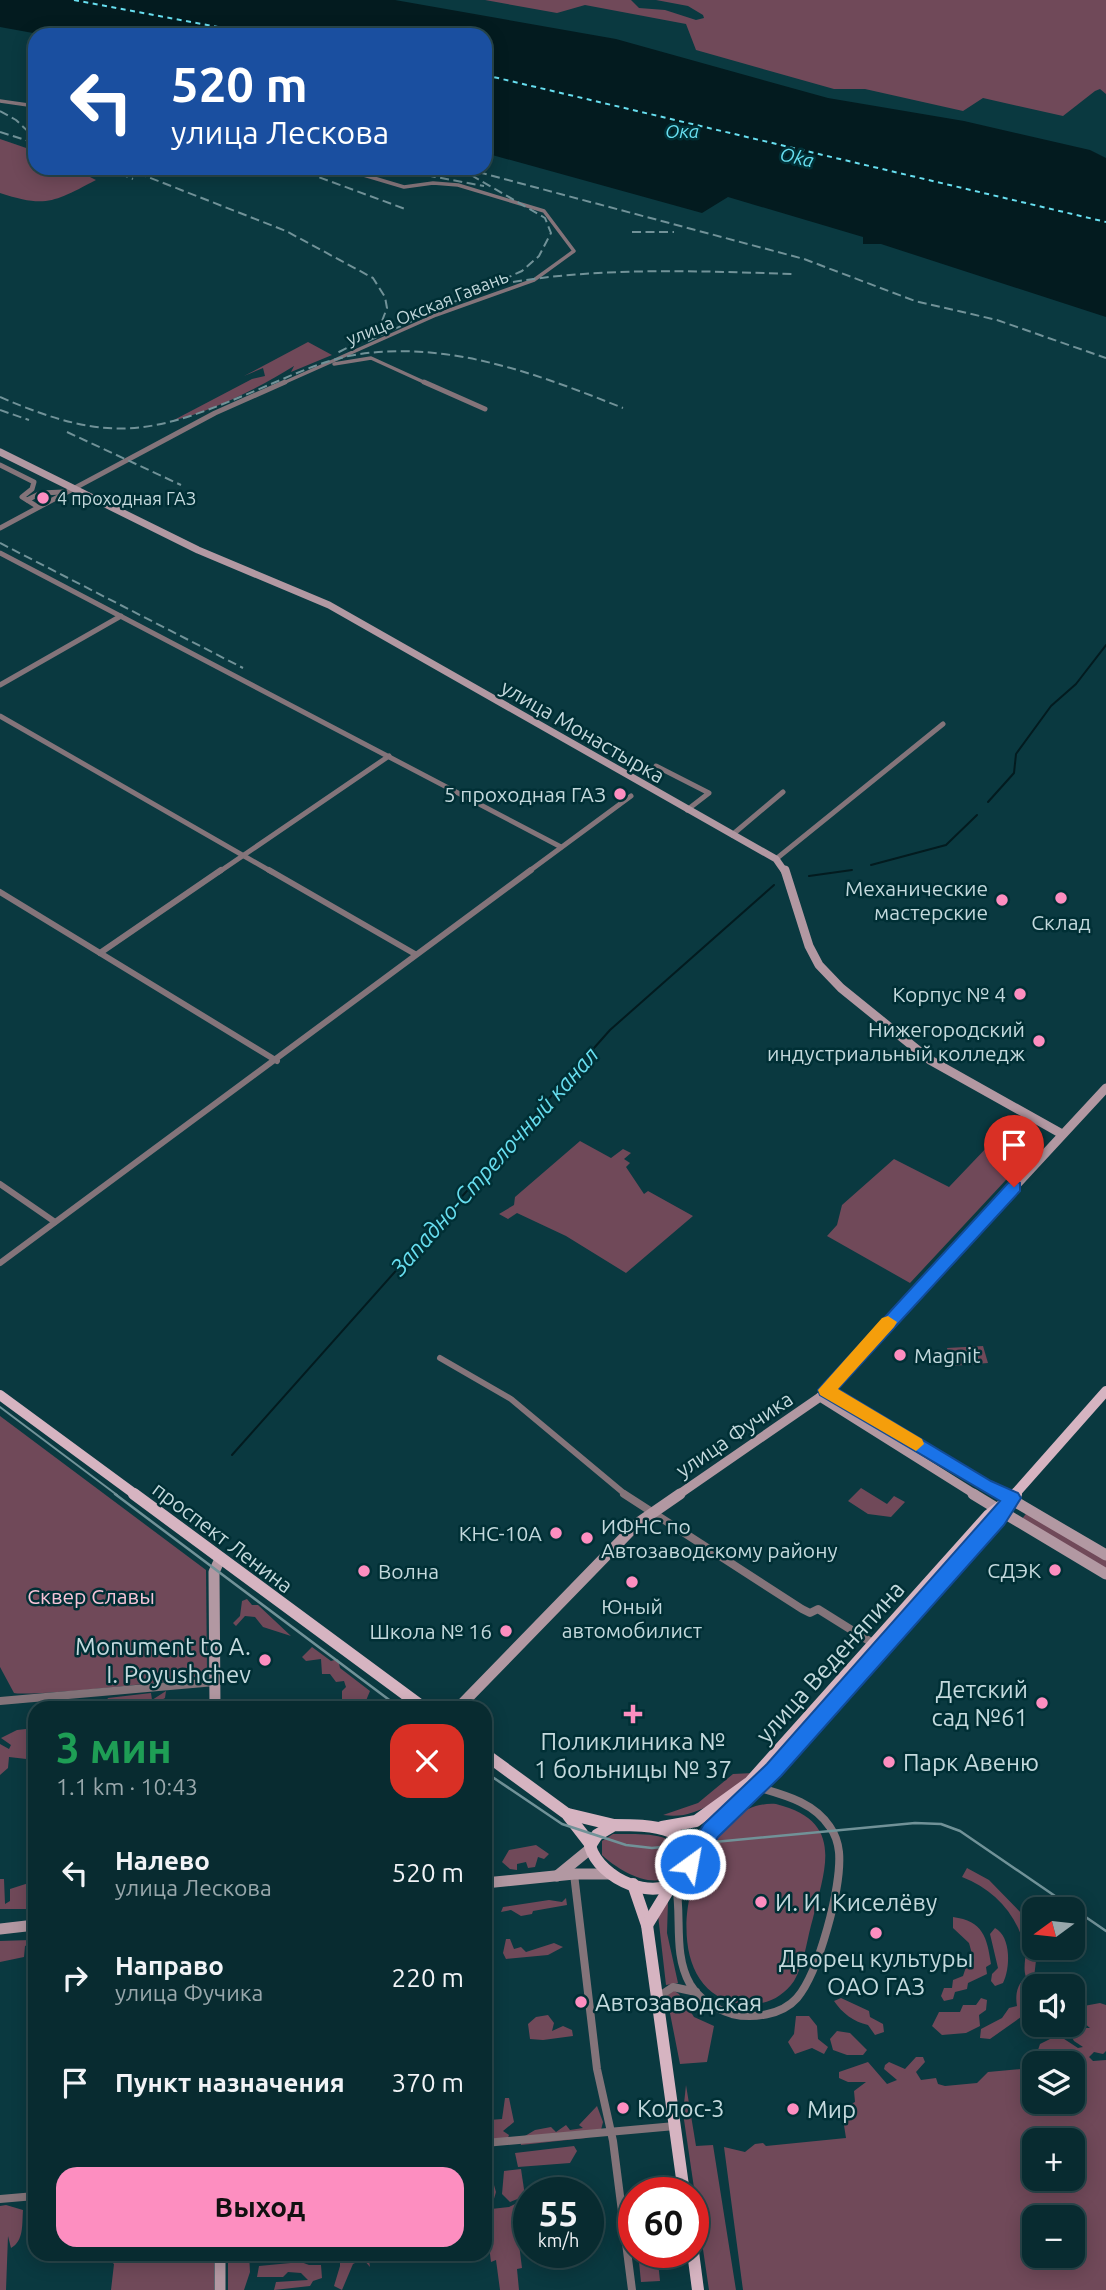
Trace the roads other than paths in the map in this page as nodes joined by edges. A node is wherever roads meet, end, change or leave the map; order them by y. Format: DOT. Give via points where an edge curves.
graph roads {
  1 [pos="0,101"];
  2 [pos="28,105"];
  3 [pos="364,175"];
  4 [pos="375,342"];
  5 [pos="371,358"];
  6 [pos="326,365"];
  7 [pos="485,409"];
  8 [pos="0,452"];
  9 [pos="0,465"];
  10 [pos="69,490"];
  11 [pos="27,500"];
  12 [pos="38,507"];
  13 [pos="0,528"];
  14 [pos="0,554"];
  15 [pos="121,616"];
  16 [pos="0,685"];
  17 [pos="0,716"];
  18 [pos="943,724"];
  19 [pos="389,756"];
  20 [pos="656,766"];
  21 [pos="783,792"];
  22 [pos="631,796"];
  23 [pos="687,810"];
  24 [pos="732,835"];
  25 [pos="561,846"];
  26 [pos="242,855"];
  27 [pos="776,859"];
  28 [pos="0,892"];
  29 [pos="100,953"];
  30 [pos="415,954"];
  31 [pos="277,1061"];
  32 [pos="1106,1088"];
  33 [pos="1062,1134"];
  34 [pos="0,1184"];
  35 [pos="55,1222"];
  36 [pos="0,1263"];
  37 [pos="440,1358"];
  38 [pos="1106,1391"];
  39 [pos="823,1393"];
  40 [pos="0,1395"];
  41 [pos="1012,1498"];
  42 [pos="1000,1511"];
  43 [pos="652,1513"];
  44 [pos="1106,1555"];
  45 [pos="220,1559"];
  46 [pos="1106,1574"];
  47 [pos="874,1644"];
  48 [pos="215,1682"];
  49 [pos="0,1701"];
  50 [pos="215,1701"];
  51 [pos="414,1701"];
  52 [pos="465,1701"];
  53 [pos="492,1759"];
  54 [pos="757,1787"];
  55 [pos="568,1814"];
  56 [pos="614,1825"];
  57 [pos="662,1827"];
  58 [pos="590,1847"];
  59 [pos="690,1864"];
  60 [pos="574,1874"];
  61 [pos="613,1874"];
  62 [pos="556,1876"];
  63 [pos="492,1882"];
  64 [pos="633,1884"];
  65 [pos="673,1887"];
  66 [pos="647,1925"];
  67 [pos="28,1927"];
  68 [pos="0,1929"];
  69 [pos="696,1992"];
  70 [pos="658,2004"];
  71 [pos="675,2126"];
  72 [pos="611,2132"];
  73 [pos="492,2142"];
  74 [pos="682,2177"];
  75 [pos="28,2197"];
  76 [pos="0,2199"];
  77 [pos="220,2261"];
  78 [pos="695,2268"];
  79 [pos="220,2290"];
  80 [pos="632,2290"];
  81 [pos="698,2290"];
  1 -- 2 [label="street"];
  3 -- 4 [label="street, улица Окская Гавань" via="404,187 457,185 544,211 575,249 534,279"];
  4 -- 5 [label="street"];
  4 -- 6 [label="street, улица Окская Гавань"];
  5 -- 6 [label="street"];
  5 -- 7 [label="street"];
  6 -- 10 [label="street, улица Окская Гавань" via="215,413"];
  8 -- 10 [label="street, улица Монастырка"];
  9 -- 11 [label="street" via="34,482 32,489 21,495"];
  10 -- 11 [label="street" via="41,493"];
  10 -- 12 [label="street, улица Окская Гавань"];
  10 -- 23 [label="street, улица Монастырка" via="329,605"];
  11 -- 12 [label="street"];
  12 -- 13 [label="street, улица Окская Гавань"];
  14 -- 15 [label="street"];
  15 -- 16 [label="street"];
  15 -- 19 [label="street"];
  17 -- 26 [label="street"];
  18 -- 27 [label="street"];
  19 -- 25 [label="street"];
  19 -- 26 [label="street"];
  20 -- 23 [label="street" via="709,793"];
  21 -- 24 [label="street"];
  22 -- 25 [label="street"];
  23 -- 24 [label="street, улица Монастырка"];
  24 -- 27 [label="street, улица Монастырка"];
  25 -- 30 [label="street"];
  26 -- 29 [label="street"];
  26 -- 30 [label="street"];
  27 -- 33 [label="street" via="790,884 804,938 837,984 924,1058"];
  28 -- 29 [label="street"];
  29 -- 31 [label="street"];
  30 -- 31 [label="street"];
  31 -- 35 [label="street"];
  32 -- 33 [label="street, улица Фучика"];
  33 -- 39 [label="street, улица Фучика"];
  34 -- 35 [label="street"];
  35 -- 36 [label="street"];
  37 -- 43 [label="street" via="511,1399"];
  38 -- 41 [label="main road, улица Веденяпина"];
  39 -- 41 [label="street"];
  39 -- 42 [label="street"];
  39 -- 43 [label="street, улица Фучика"];
  40 -- 45 [label="main road, проспект Ленина"];
  41 -- 42 [label="main road, улица Веденяпина"];
  41 -- 44 [label="street"];
  42 -- 46 [label="street"];
  42 -- 47 [label="main road, улица Веденяпина"];
  42 -- 54 [label="main road, улица Веденяпина"];
  43 -- 47 [label="street" via="802,1609 810,1613 818,1608"];
  43 -- 52 [label="street, улица Фучика"];
  45 -- 48 [label="street" via="214,1573"];
  45 -- 51 [label="main road, проспект Ленина"];
  47 -- 57 [label="main road, улица Веденяпина" via="733,1797 696,1821"];
  48 -- 49 [label="street"];
  48 -- 50 [label="street"];
  53 -- 55 [label="main road"];
  54 -- 59 [label="main road, улица Веденяпина" via="711,1830"];
  54 -- 69 [label="street" via="813,1809 829,1825 838,1845 836,1876 812,1973 796,1999 767,2014 724,2012"];
  55 -- 56 [label="main road"];
  55 -- 58 [label="main road"];
  56 -- 57 [label="main road"];
  56 -- 58 [label="main road" via="596,1833"];
  57 -- 59 [label="main road" via="683,1842"];
  58 -- 61 [label="main road" via="596,1863"];
  58 -- 62 [label="street"];
  59 -- 65 [label="main road"];
  60 -- 61 [label="street"];
  60 -- 62 [label="street"];
  60 -- 72 [label="street" via="594,2045"];
  61 -- 64 [label="main road"];
  62 -- 63 [label="street"];
  64 -- 65 [label="main road" via="651,1890"];
  64 -- 66 [label="main road"];
  65 -- 66 [label="main road"];
  65 -- 69 [label="street" via="679,1951"];
  66 -- 70 [label="main road"];
  67 -- 68 [label="street"];
  69 -- 70 [label="street" via="668,1989"];
  70 -- 71 [label="main road"];
  71 -- 72 [label="street"];
  71 -- 74 [label="main road"];
  72 -- 73 [label="street"];
  72 -- 80 [label="street"];
  75 -- 76 [label="street"];
  77 -- 79 [label="street"];
  78 -- 81 [label="main road"];
}
